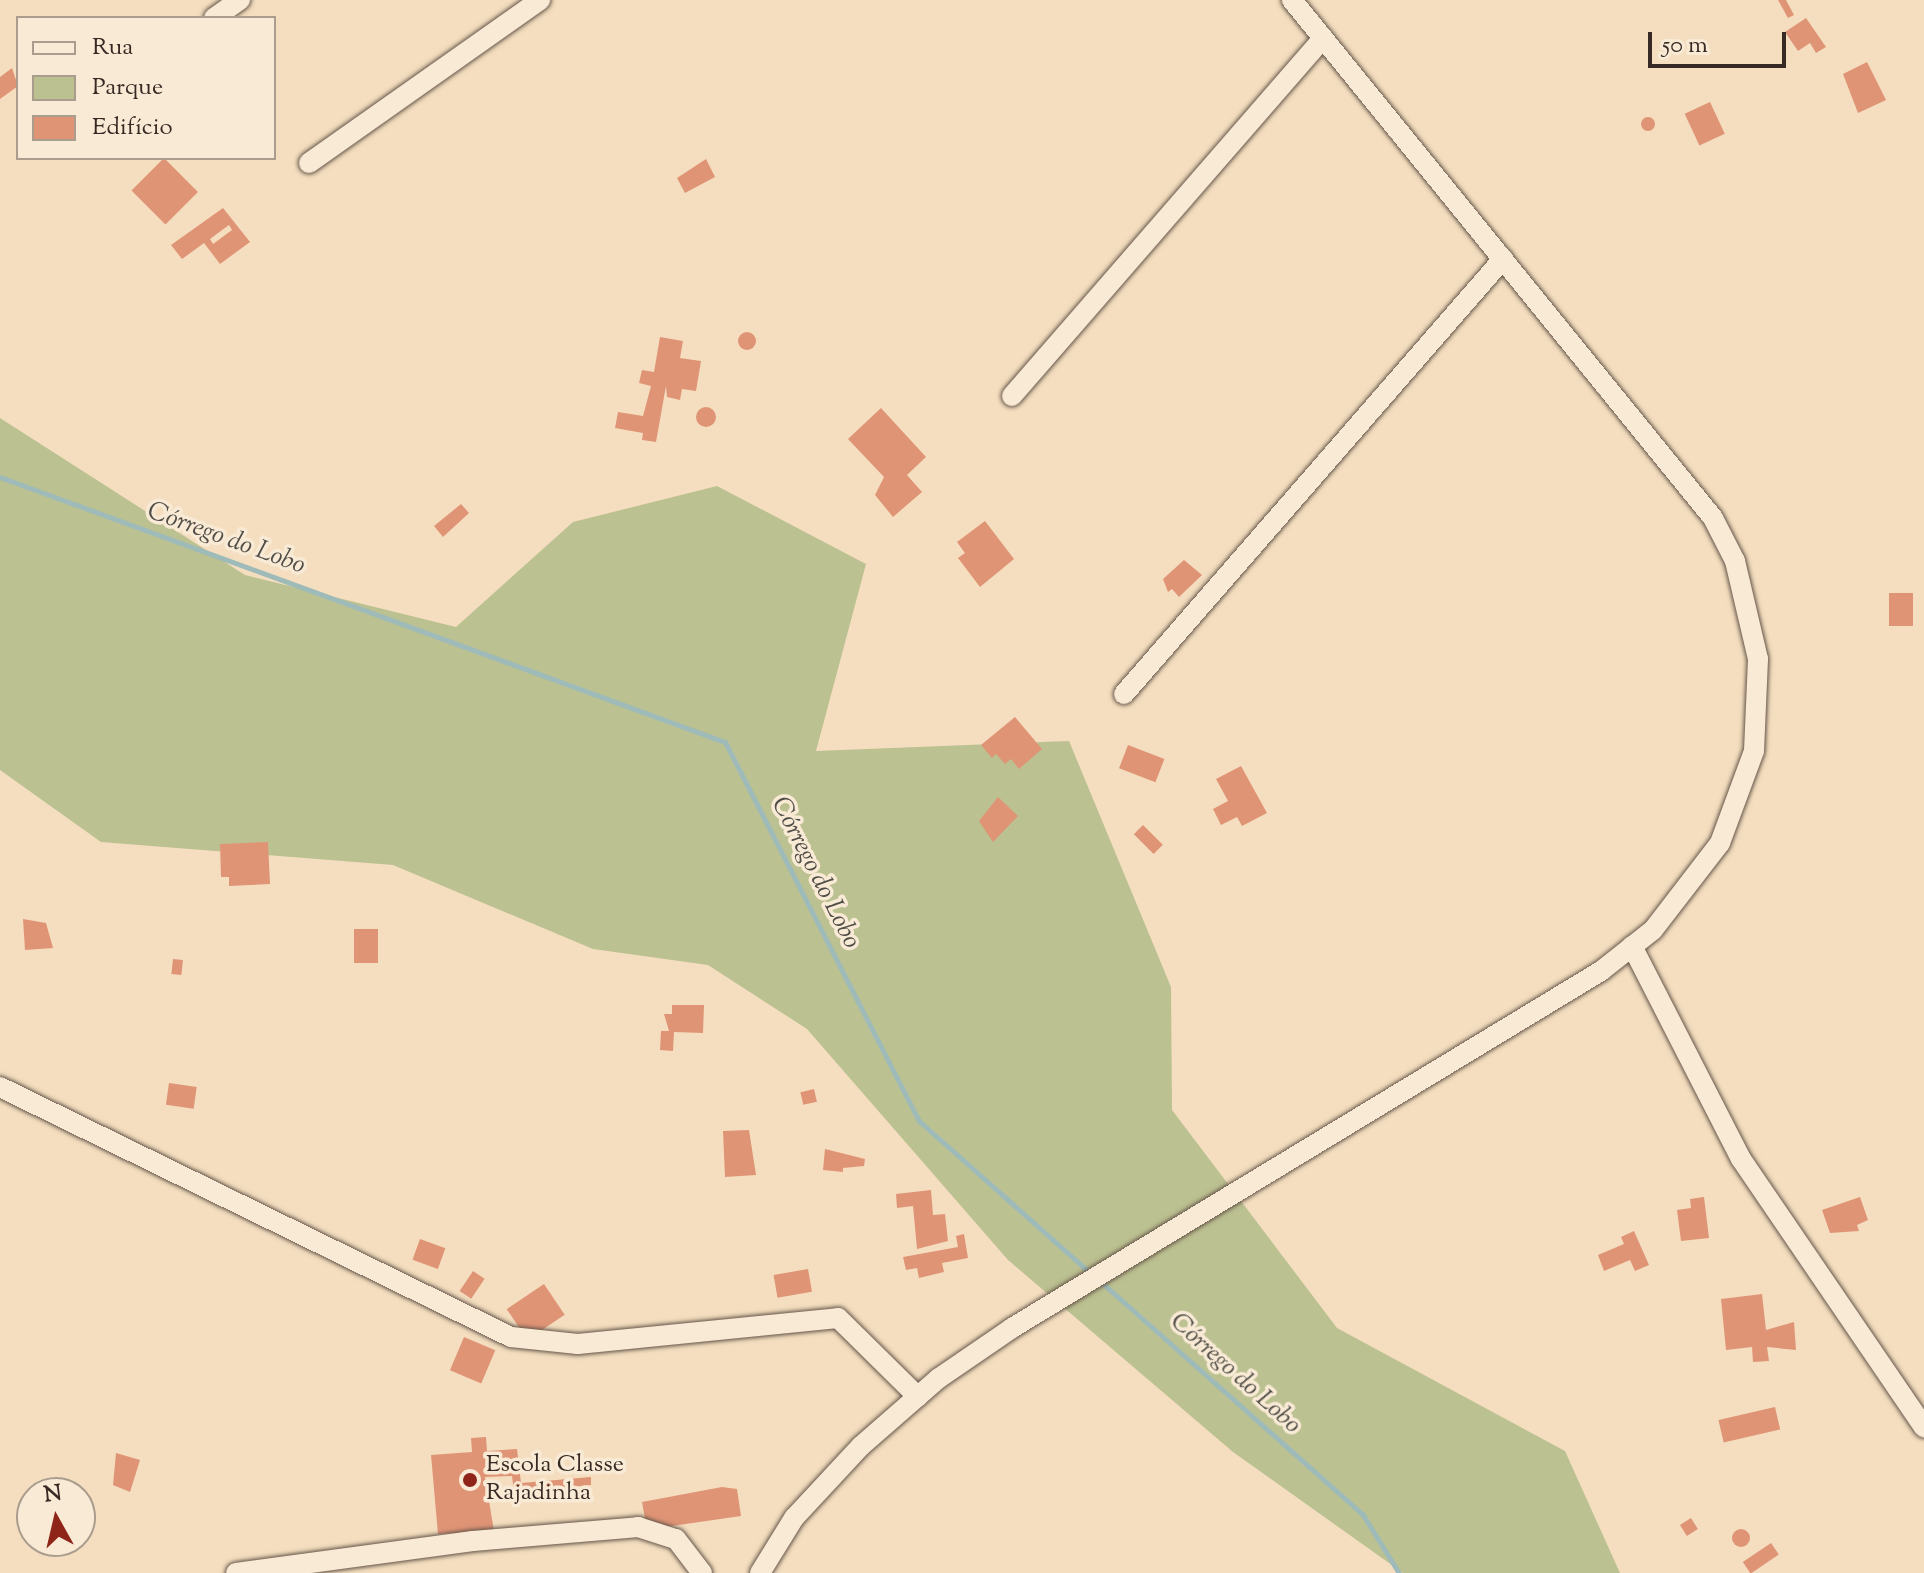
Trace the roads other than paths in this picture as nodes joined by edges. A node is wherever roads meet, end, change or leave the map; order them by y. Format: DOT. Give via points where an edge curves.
graph roads {
  1 [pos="240,0"];
  2 [pos="540,0"];
  3 [pos="1292,0"];
  4 [pos="217,16"];
  5 [pos="1323,38"];
  6 [pos="309,163"];
  7 [pos="1503,259"];
  8 [pos="1012,396"];
  9 [pos="1124,694"];
  10 [pos="1632,946"];
  11 [pos="0,1087"];
  12 [pos="918,1397"];
  13 [pos="1924,1427"];
  14 [pos="236,1573"];
  15 [pos="702,1573"];
  16 [pos="760,1573"];
  1 -- 4 [label="street"];
  2 -- 6 [label="street"];
  3 -- 5 [label="street"];
  5 -- 7 [label="street"];
  5 -- 8 [label="street"];
  7 -- 9 [label="street"];
  7 -- 10 [label="street" via="1713,518 1735,561 1758,659 1754,751 1720,843 1681,896"];
  10 -- 12 [label="street" via="1601,971 1012,1328"];
  10 -- 13 [label="street" via="1741,1159"];
  11 -- 12 [label="street" via="511,1337 578,1344 838,1318"];
  12 -- 16 [label="street" via="861,1446 794,1518"];
  14 -- 15 [label="street" via="473,1541 638,1527 676,1539"];
}
